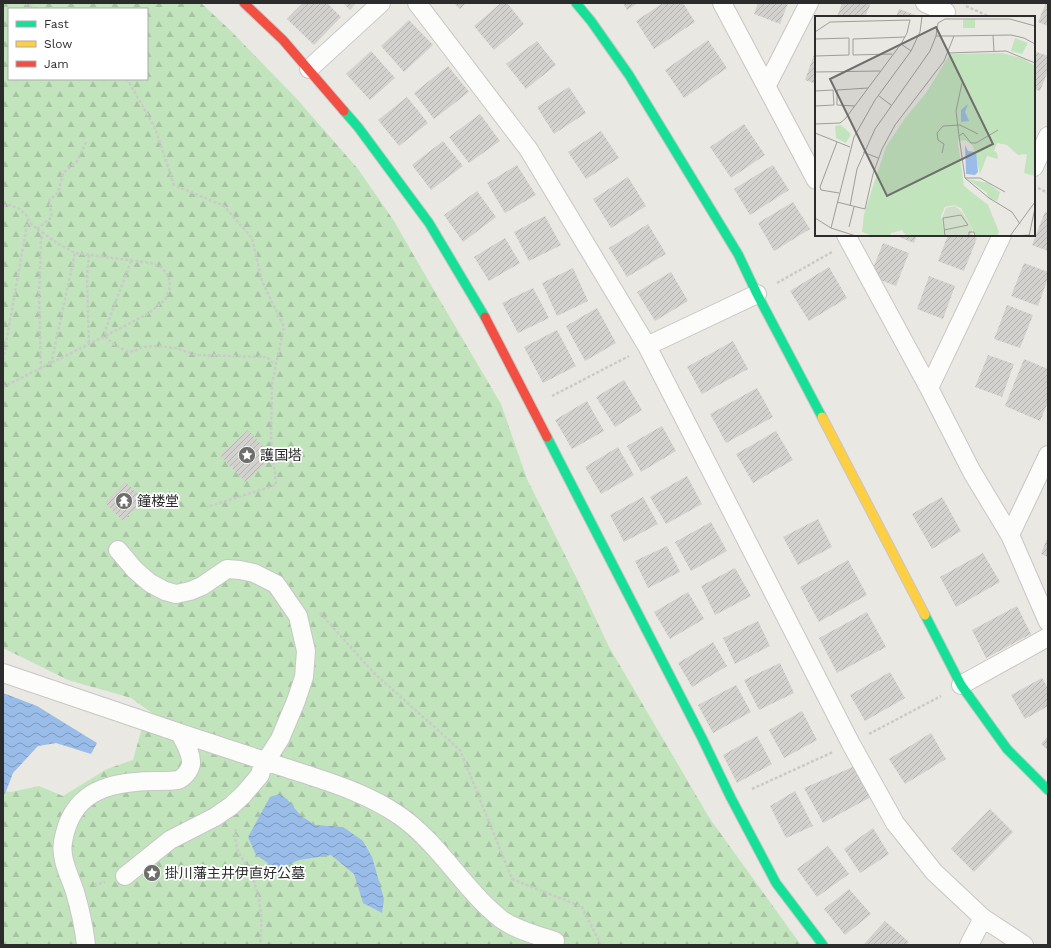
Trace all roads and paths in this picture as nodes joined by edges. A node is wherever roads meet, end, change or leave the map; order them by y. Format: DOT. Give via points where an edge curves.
graph roads {
  1 [pos="25,3"];
  2 [pos="244,3"];
  3 [pos="381,3"];
  4 [pos="417,3"];
  5 [pos="576,3"];
  6 [pos="722,3"];
  7 [pos="809,3"];
  8 [pos="925,3"];
  9 [pos="964,5"];
  10 [pos="35,8"];
  11 [pos="944,16"];
  12 [pos="988,16"];
  13 [pos="309,69"];
  14 [pos="127,80"];
  15 [pos="767,85"];
  16 [pos="1048,136"];
  17 [pos="86,142"];
  18 [pos="1035,165"];
  19 [pos="815,178"];
  20 [pos="1035,186"];
  21 [pos="1048,193"];
  22 [pos="3,206"];
  23 [pos="28,219"];
  24 [pos="37,229"];
  25 [pos="43,233"];
  26 [pos="1002,236"];
  27 [pos="850,237"];
  28 [pos="75,253"];
  29 [pos="89,255"];
  30 [pos="131,260"];
  31 [pos="757,294"];
  32 [pos="105,336"];
  33 [pos="89,344"];
  34 [pos="647,346"];
  35 [pos="3,360"];
  36 [pos="51,364"];
  37 [pos="276,365"];
  38 [pos="41,369"];
  39 [pos="3,387"];
  40 [pos="929,388"];
  41 [pos="531,406"];
  42 [pos="1048,454"];
  43 [pos="207,507"];
  44 [pos="1010,535"];
  45 [pos="118,550"];
  46 [pos="317,610"];
  47 [pos="1048,622"];
  48 [pos="1048,638"];
  49 [pos="3,673"];
  50 [pos="961,685"];
  51 [pos="180,733"];
  52 [pos="266,761"];
  53 [pos="1048,790"];
  54 [pos="236,824"];
  55 [pos="125,876"];
  56 [pos="74,890"];
  57 [pos="983,918"];
  58 [pos="554,941"];
  59 [pos="86,945"];
  60 [pos="260,945"];
  61 [pos="601,945"];
  62 [pos="823,945"];
  63 [pos="969,945"];
  64 [pos="1024,945"];
  1 -- 10 [label="path"];
  2 -- 13 [label="street"];
  3 -- 13 [label="street"];
  4 -- 34 [label="street" via="529,150"];
  5 -- 31 [label="street" via="633,81 738,254"];
  6 -- 15 [label="street"];
  7 -- 15 [label="street"];
  8 -- 11 [label="street" via="946,12"];
  9 -- 12 [label="path"];
  13 -- 41 [label="street" via="358,127 429,223 481,310"];
  14 -- 37 [label="path" via="155,128 174,184 224,206 252,238 262,281 284,327"];
  15 -- 19 [label="street"];
  16 -- 18 [label="street"];
  17 -- 24 [label="path" via="77,161 63,173 58,194 49,200 52,217"];
  20 -- 21 [label="path"];
  22 -- 23 [label="path" via="18,208"];
  23 -- 24 [label="path"];
  23 -- 35 [label="path"];
  24 -- 25 [label="path"];
  25 -- 28 [label="path"];
  25 -- 38 [label="path" via="39,298"];
  26 -- 40 [label="street"];
  27 -- 31 [label="path"];
  27 -- 40 [label="street"];
  28 -- 29 [label="path"];
  28 -- 36 [label="path"];
  29 -- 30 [label="path"];
  29 -- 33 [label="path"];
  30 -- 32 [label="path"];
  30 -- 32 [label="path" via="151,263 161,268 169,277 170,287 165,300 150,313"];
  31 -- 34 [label="street"];
  31 -- 50 [label="street"];
  32 -- 33 [label="path"];
  32 -- 37 [label="path" via="128,352 142,347 158,346 197,355 267,357"];
  33 -- 36 [label="path"];
  34 -- 41 [label="path"];
  34 -- 57 [label="street" via="847,737 895,823 934,872"];
  36 -- 38 [label="path"];
  37 -- 43 [label="path" via="272,383 271,436 276,485"];
  38 -- 39 [label="path"];
  40 -- 44 [label="street" via="972,472"];
  41 -- 62 [label="street" via="776,883"];
  42 -- 44 [label="street"];
  44 -- 47 [label="street"];
  45 -- 52 [label="street" via="150,583 176,594 202,586 227,569 254,573 276,584 298,616 306,651 304,677 296,702 280,739"];
  46 -- 61 [label="path" via="374,672 460,750 512,879 582,907"];
  48 -- 50 [label="street"];
  49 -- 51 [label="street"];
  50 -- 53 [label="street" via="1007,749"];
  51 -- 52 [label="street"];
  51 -- 56 [label="street" via="190,753 191,765 187,774 179,780 111,786 82,800 67,828 63,843 64,863"];
  52 -- 55 [label="street" via="260,775 231,806 170,840"];
  52 -- 58 [label="street" via="336,784 370,798 400,816 423,834 457,875 502,920"];
  54 -- 60 [label="path" via="238,851 251,874 257,892 262,930"];
  55 -- 56 [label="path"];
  56 -- 59 [label="street"];
  57 -- 63 [label="street"];
  57 -- 64 [label="street"];
}
